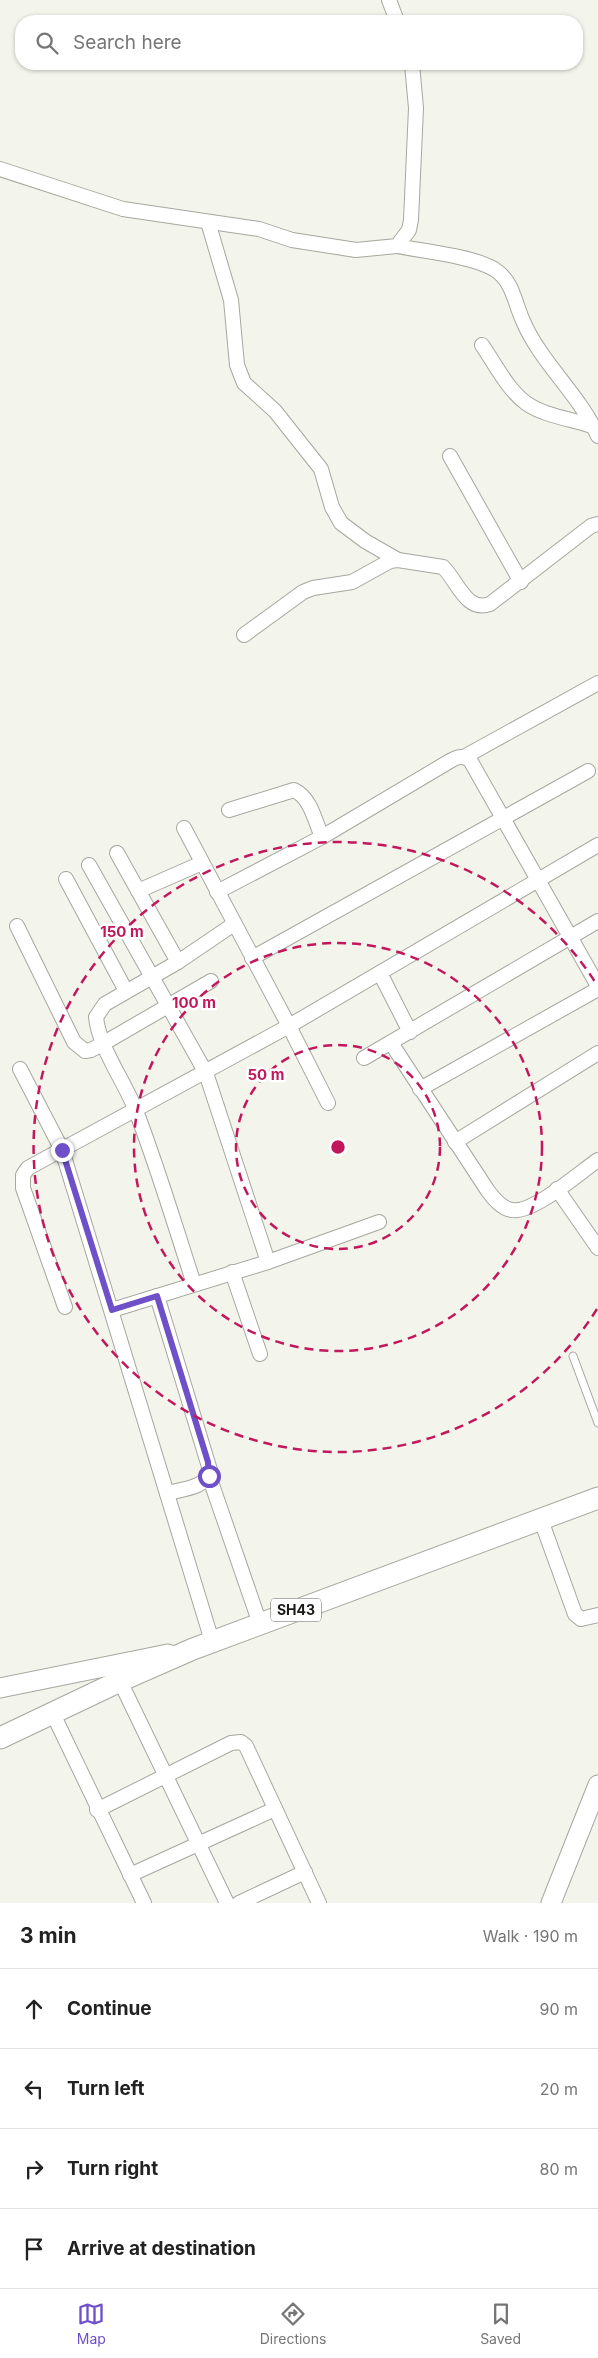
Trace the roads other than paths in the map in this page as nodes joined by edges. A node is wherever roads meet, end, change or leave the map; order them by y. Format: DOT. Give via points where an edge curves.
graph roads {
  1 [pos="389,0"];
  2 [pos="395,15"];
  3 [pos="413,70"];
  4 [pos="0,168"];
  5 [pos="208,222"];
  6 [pos="401,242"];
  7 [pos="482,345"];
  8 [pos="595,431"];
  9 [pos="450,456"];
  10 [pos="598,524"];
  11 [pos="398,560"];
  12 [pos="520,582"];
  13 [pos="244,635"];
  14 [pos="598,683"];
  15 [pos="464,757"];
  16 [pos="588,771"];
  17 [pos="229,810"];
  18 [pos="503,819"];
  19 [pos="184,828"];
  20 [pos="322,837"];
  21 [pos="598,845"];
  22 [pos="117,853"];
  23 [pos="202,862"];
  24 [pos="88,865"];
  25 [pos="66,878"];
  26 [pos="537,882"];
  27 [pos="138,891"];
  28 [pos="218,892"];
  29 [pos="598,921"];
  30 [pos="234,924"];
  31 [pos="17,926"];
  32 [pos="569,938"];
  33 [pos="252,958"];
  34 [pos="178,962"];
  35 [pos="380,973"];
  36 [pos="151,977"];
  37 [pos="211,981"];
  38 [pos="598,987"];
  39 [pos="126,992"];
  40 [pos="168,1005"];
  41 [pos="290,1026"];
  42 [pos="410,1032"];
  43 [pos="104,1043"];
  44 [pos="391,1043"];
  45 [pos="598,1053"];
  46 [pos="364,1058"];
  47 [pos="20,1069"];
  48 [pos="206,1073"];
  49 [pos="420,1088"];
  50 [pos="328,1103"];
  51 [pos="136,1110"];
  52 [pos="456,1142"];
  53 [pos="62,1150"];
  54 [pos="598,1160"];
  55 [pos="557,1188"];
  56 [pos="379,1222"];
  57 [pos="598,1248"];
  58 [pos="268,1262"];
  59 [pos="232,1272"];
  60 [pos="194,1284"];
  61 [pos="157,1296"];
  62 [pos="65,1307"];
  63 [pos="112,1310"];
  64 [pos="260,1354"];
  65 [pos="573,1356"];
  66 [pos="598,1423"];
  67 [pos="209,1476"];
  68 [pos="168,1493"];
  69 [pos="598,1498"];
  70 [pos="541,1520"];
  71 [pos="598,1615"];
  72 [pos="260,1624"];
  73 [pos="203,1645"];
  74 [pos="120,1681"];
  75 [pos="0,1688"];
  76 [pos="53,1714"];
  77 [pos="0,1738"];
  78 [pos="165,1777"];
  79 [pos="598,1785"];
  80 [pos="275,1809"];
  81 [pos="98,1810"];
  82 [pos="198,1845"];
  83 [pos="305,1872"];
  84 [pos="130,1875"];
  85 [pos="144,1903"];
  86 [pos="226,1903"];
  87 [pos="239,1903"];
  88 [pos="319,1903"];
  89 [pos="551,1903"];
  1 -- 2 [label="street"];
  3 -- 6 [label="street" via="416,108 411,220"];
  4 -- 5 [label="street" via="123,209"];
  5 -- 6 [label="street" via="259,229 292,240 356,250"];
  5 -- 11 [label="street" via="232,300 237,364 244,383 275,411 321,469 332,507 341,523"];
  6 -- 8 [label="street" via="476,262 504,277 533,339"];
  7 -- 8 [label="street" via="516,394 526,403"];
  9 -- 12 [label="street"];
  10 -- 12 [label="street" via="591,526"];
  11 -- 12 [label="street" via="442,567 476,606 490,604"];
  11 -- 13 [label="street" via="390,561 352,582 303,592"];
  14 -- 15 [label="street"];
  15 -- 18 [label="street" via="470,760"];
  15 -- 20 [label="street" via="450,761"];
  16 -- 18 [label="street"];
  17 -- 20 [label="street" via="294,790 308,802"];
  18 -- 26 [label="street"];
  18 -- 33 [label="street"];
  19 -- 23 [label="street"];
  20 -- 28 [label="street"];
  21 -- 26 [label="street"];
  22 -- 27 [label="street"];
  23 -- 27 [label="street"];
  23 -- 28 [label="street"];
  24 -- 36 [label="street"];
  25 -- 39 [label="street"];
  26 -- 32 [label="street"];
  26 -- 35 [label="street"];
  27 -- 34 [label="street"];
  28 -- 30 [label="street"];
  29 -- 32 [label="street"];
  30 -- 33 [label="street"];
  30 -- 34 [label="street"];
  31 -- 43 [label="street" via="74,1042 85,1051"];
  32 -- 38 [label="street"];
  32 -- 42 [label="street"];
  33 -- 41 [label="street"];
  34 -- 36 [label="street"];
  35 -- 41 [label="street"];
  35 -- 42 [label="street"];
  36 -- 39 [label="street"];
  36 -- 40 [label="street"];
  37 -- 40 [label="street"];
  38 -- 49 [label="street"];
  39 -- 43 [label="street" via="105,1004 96,1017"];
  40 -- 43 [label="street"];
  40 -- 48 [label="street"];
  41 -- 48 [label="street"];
  41 -- 50 [label="street"];
  42 -- 44 [label="street"];
  43 -- 51 [label="street"];
  44 -- 46 [label="street"];
  44 -- 49 [label="street"];
  45 -- 52 [label="street"];
  47 -- 53 [label="street"];
  48 -- 51 [label="street"];
  48 -- 58 [label="street"];
  49 -- 52 [label="street"];
  51 -- 53 [label="street"];
  51 -- 60 [label="street"];
  52 -- 55 [label="street" via="488,1191 499,1204 511,1210 522,1210"];
  53 -- 62 [label="street" via="28,1168 23,1175 23,1188"];
  53 -- 63 [label="street"];
  54 -- 55 [label="street"];
  55 -- 57 [label="street"];
  56 -- 58 [label="street"];
  58 -- 59 [label="street"];
  59 -- 60 [label="street"];
  59 -- 64 [label="street"];
  60 -- 61 [label="street"];
  61 -- 63 [label="street"];
  61 -- 67 [label="street" via="208,1462"];
  63 -- 68 [label="street" via="134,1392"];
  65 -- 66 [label="lane"];
  67 -- 68 [label="street" via="197,1485"];
  67 -- 72 [label="street"];
  68 -- 73 [label="street"];
  69 -- 70 [label="main road, SH43"];
  70 -- 71 [label="street" via="575,1614 581,1619"];
  70 -- 72 [label="main road, SH43"];
  72 -- 73 [label="main road, SH43"];
  73 -- 74 [label="main road, SH43"];
  73 -- 75 [label="street"];
  74 -- 76 [label="main road, SH43"];
  74 -- 78 [label="street"];
  76 -- 77 [label="main road, SH43"];
  76 -- 81 [label="street"];
  78 -- 80 [label="street" via="231,1743 242,1742"];
  78 -- 81 [label="street"];
  78 -- 82 [label="street"];
  79 -- 89 [label="street"];
  80 -- 82 [label="street"];
  80 -- 83 [label="street"];
  81 -- 84 [label="street"];
  82 -- 84 [label="street"];
  82 -- 86 [label="street"];
  83 -- 87 [label="street"];
  83 -- 88 [label="street"];
  84 -- 85 [label="street"];
}
